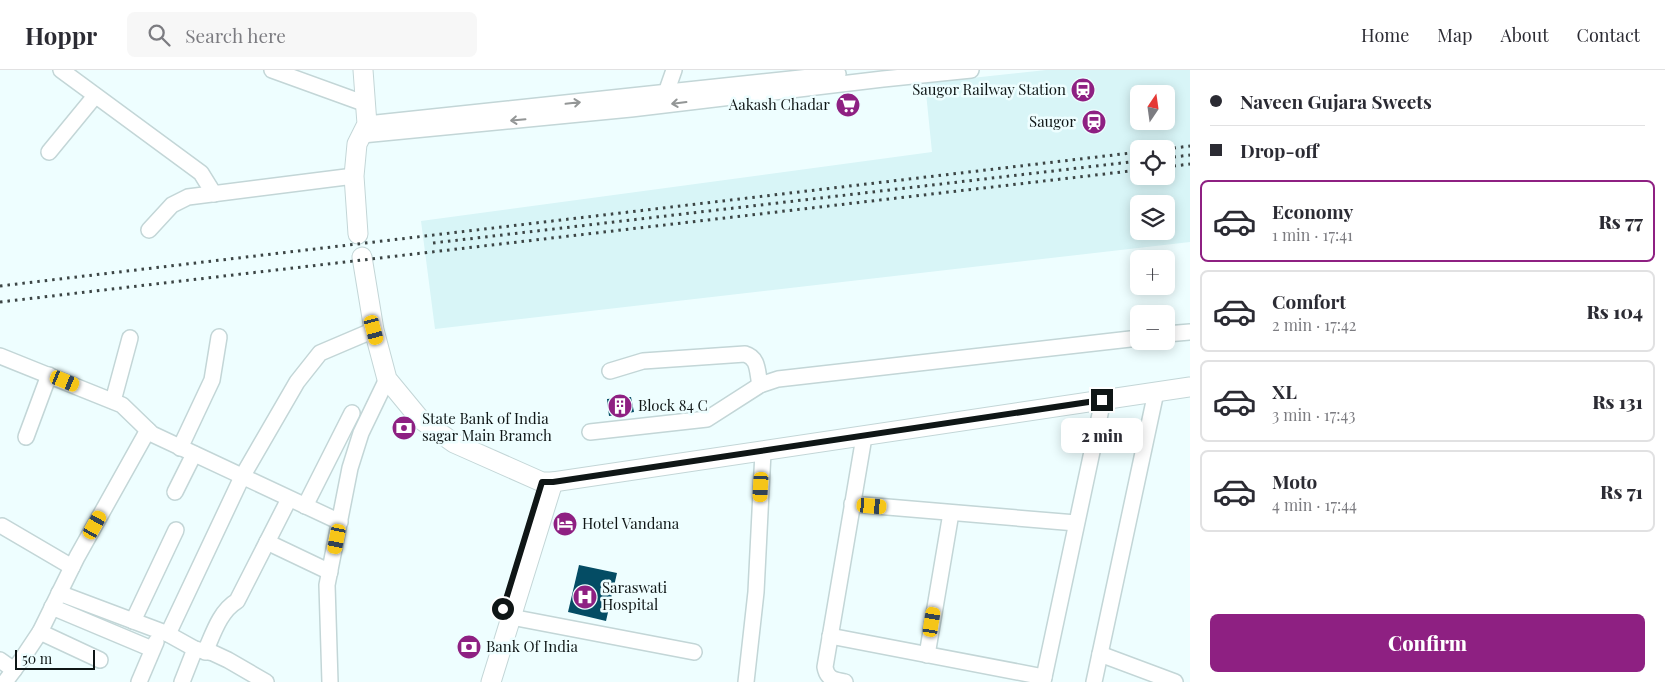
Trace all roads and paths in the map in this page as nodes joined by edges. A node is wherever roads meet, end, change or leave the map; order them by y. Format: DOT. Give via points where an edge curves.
graph roads {
  1 [pos="61,70"];
  2 [pos="272,70"];
  3 [pos="363,70"];
  4 [pos="674,70"];
  5 [pos="871,70"];
  6 [pos="971,70"];
  7 [pos="666,93"];
  8 [pos="95,96"];
  9 [pos="366,104"];
  10 [pos="365,129"];
  11 [pos="49,152"];
  12 [pos="354,176"];
  13 [pos="214,194"];
  14 [pos="149,230"];
  15 [pos="358,234"];
  16 [pos="362,257"];
  17 [pos="374,330"];
  18 [pos="1190,332"];
  19 [pos="1175,333"];
  20 [pos="219,337"];
  21 [pos="130,338"];
  22 [pos="1130,339"];
  23 [pos="0,356"];
  24 [pos="610,371"];
  25 [pos="49,375"];
  26 [pos="387,379"];
  27 [pos="760,385"];
  28 [pos="1190,387"];
  29 [pos="1156,392"];
  30 [pos="1102,400"];
  31 [pos="113,401"];
  32 [pos="352,413"];
  33 [pos="148,430"];
  34 [pos="590,432"];
  35 [pos="26,437"];
  36 [pos="864,437"];
  37 [pos="180,448"];
  38 [pos="763,452"];
  39 [pos="194,454"];
  40 [pos="242,477"];
  41 [pos="547,482"];
  42 [pos="175,492"];
  43 [pos="290,499"];
  44 [pos="852,504"];
  45 [pos="304,506"];
  46 [pos="951,512"];
  47 [pos="340,522"];
  48 [pos="1076,523"];
  49 [pos="2,526"];
  50 [pos="176,530"];
  51 [pos="267,542"];
  52 [pos="72,567"];
  53 [pos="330,572"];
  54 [pos="59,593"];
  55 [pos="52,607"];
  56 [pos="511,618"];
  57 [pos="133,621"];
  58 [pos="40,632"];
  59 [pos="164,632"];
  60 [pos="830,636"];
  61 [pos="152,649"];
  62 [pos="200,650"];
  63 [pos="694,652"];
  64 [pos="1100,654"];
  65 [pos="927,655"];
  66 [pos="0,660"];
  67 [pos="100,660"];
  68 [pos="14,670"];
  69 [pos="1043,680"];
  70 [pos="4,682"];
  71 [pos="139,682"];
  72 [pos="182,682"];
  73 [pos="266,682"];
  74 [pos="330,682"];
  75 [pos="480,682"];
  76 [pos="491,682"];
  77 [pos="746,682"];
  78 [pos="845,682"];
  79 [pos="1094,682"];
  80 [pos="1175,682"];
  1 -- 8 [label="street"];
  2 -- 9 [label="street"];
  3 -- 9 [label="main road"];
  4 -- 7 [label="street"];
  5 -- 7 [label="street"];
  6 -- 10 [label="street, one-way" via="631,109"];
  10 -- 7 [label="street, one-way"];
  8 -- 11 [label="street"];
  8 -- 13 [label="street" via="201,173"];
  9 -- 10 [label="main road"];
  10 -- 12 [label="main road" via="357,144"];
  12 -- 13 [label="street"];
  12 -- 15 [label="main road"];
  13 -- 14 [label="street" via="176,202"];
  16 -- 17 [label="main road"];
  17 -- 26 [label="main road"];
  17 -- 40 [label="street" via="320,353 297,382"];
  18 -- 19 [label="street"];
  20 -- 37 [label="street" via="212,380"];
  21 -- 31 [label="street"];
  22 -- 27 [label="street" via="778,379"];
  23 -- 25 [label="street"];
  24 -- 27 [label="street" via="643,361 745,354 755,359"];
  25 -- 31 [label="street"];
  25 -- 35 [label="street"];
  26 -- 41 [label="main road" via="420,419 454,443"];
  26 -- 47 [label="street" via="361,433 350,468"];
  27 -- 34 [label="street" via="707,419"];
  28 -- 29 [label="main road"];
  29 -- 30 [label="main road"];
  29 -- 64 [label="street"];
  30 -- 36 [label="main road"];
  30 -- 48 [label="street"];
  31 -- 33 [label="street" via="122,404"];
  32 -- 45 [label="street"];
  33 -- 37 [label="street"];
  33 -- 52 [label="street"];
  36 -- 38 [label="main road"];
  36 -- 44 [label="street"];
  37 -- 39 [label="street"];
  38 -- 41 [label="main road"];
  38 -- 77 [label="street" via="756,592"];
  39 -- 40 [label="street"];
  39 -- 42 [label="street"];
  40 -- 43 [label="street"];
  40 -- 59 [label="street"];
  41 -- 56 [label="main road"];
  41 -- 75 [label="main road"];
  43 -- 45 [label="street"];
  43 -- 51 [label="street"];
  44 -- 46 [label="street"];
  44 -- 60 [label="street"];
  45 -- 47 [label="street"];
  46 -- 48 [label="street"];
  46 -- 65 [label="street"];
  47 -- 53 [label="street"];
  48 -- 69 [label="street"];
  49 -- 52 [label="street"];
  50 -- 57 [label="street"];
  51 -- 53 [label="street"];
  51 -- 62 [label="street" via="237,601 230,605"];
  52 -- 54 [label="street"];
  53 -- 74 [label="street" via="327,598"];
  54 -- 55 [label="street"];
  54 -- 57 [label="street"];
  55 -- 58 [label="street"];
  55 -- 61 [label="street"];
  56 -- 63 [label="street"];
  56 -- 76 [label="main road"];
  57 -- 59 [label="street"];
  58 -- 67 [label="street"];
  58 -- 68 [label="street"];
  59 -- 61 [label="street"];
  59 -- 62 [label="street"];
  60 -- 65 [label="street"];
  60 -- 78 [label="street" via="826,674"];
  61 -- 71 [label="street"];
  62 -- 72 [label="street"];
  62 -- 73 [label="street" via="228,660"];
  64 -- 79 [label="street"];
  64 -- 80 [label="street"];
  65 -- 69 [label="street"];
  66 -- 68 [label="street"];
  68 -- 70 [label="street"];
}
